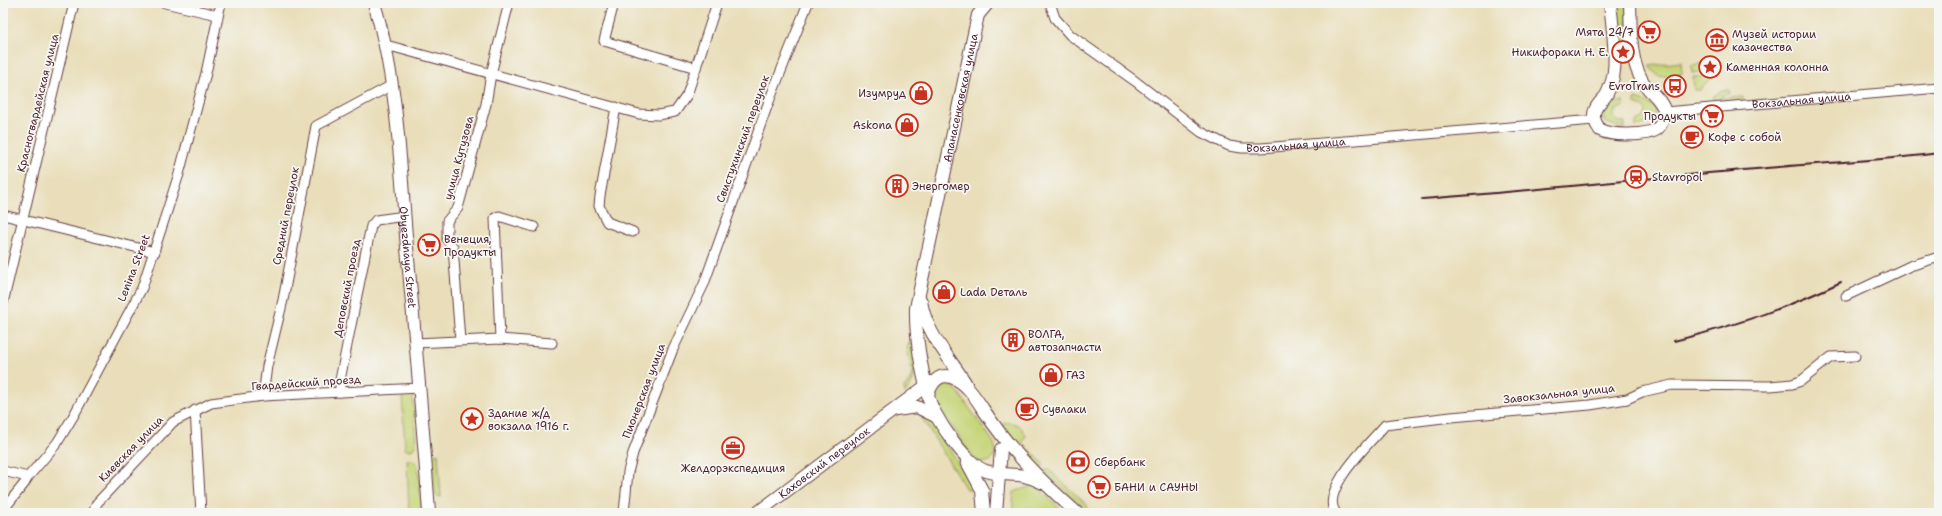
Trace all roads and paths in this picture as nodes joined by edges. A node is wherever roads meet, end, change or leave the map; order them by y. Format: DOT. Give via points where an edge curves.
graph roads {
  1 [pos="74,3"];
  2 [pos="165,3"];
  3 [pos="221,3"];
  4 [pos="374,3"];
  5 [pos="509,3"];
  6 [pos="614,3"];
  7 [pos="717,3"];
  8 [pos="808,3"];
  9 [pos="988,3"];
  10 [pos="1050,3"];
  11 [pos="1610,3"];
  12 [pos="1630,3"];
  13 [pos="217,16"];
  14 [pos="386,45"];
  15 [pos="696,68"];
  16 [pos="491,74"];
  17 [pos="392,85"];
  18 [pos="1939,88"];
  19 [pos="616,107"];
  20 [pos="1665,112"];
  21 [pos="1594,120"];
  22 [pos="3,215"];
  23 [pos="405,216"];
  24 [pos="22,221"];
  25 [pos="534,228"];
  26 [pos="634,232"];
  27 [pos="155,252"];
  28 [pos="1939,257"];
  29 [pos="704,284"];
  30 [pos="921,290"];
  31 [pos="1846,296"];
  32 [pos="3,303"];
  33 [pos="500,339"];
  34 [pos="460,340"];
  35 [pos="416,343"];
  36 [pos="552,343"];
  37 [pos="1855,356"];
  38 [pos="921,363"];
  39 [pos="420,388"];
  40 [pos="927,390"];
  41 [pos="340,392"];
  42 [pos="971,392"];
  43 [pos="262,396"];
  44 [pos="907,399"];
  45 [pos="195,410"];
  46 [pos="891,411"];
  47 [pos="939,419"];
  48 [pos="993,424"];
  49 [pos="1001,449"];
  50 [pos="963,454"];
  51 [pos="975,466"];
  52 [pos="3,471"];
  53 [pos="1000,474"];
  54 [pos="1020,474"];
  55 [pos="28,477"];
  56 [pos="1043,483"];
  57 [pos="998,490"];
  58 [pos="3,510"];
  59 [pos="93,513"];
  60 [pos="200,513"];
  61 [pos="429,513"];
  62 [pos="624,513"];
  63 [pos="757,513"];
  64 [pos="984,513"];
  65 [pos="996,513"];
  66 [pos="1077,513"];
  67 [pos="1336,513"];
  1 -- 24 [label="street, Красногвардейская улица"];
  2 -- 13 [label="street"];
  3 -- 13 [label="street, Lenina Street"];
  4 -- 14 [label="main road, Obyezdnaya Street"];
  5 -- 16 [label="street, улица Кутузова"];
  6 -- 15 [label="street" via="604,42"];
  7 -- 15 [label="street"];
  8 -- 29 [label="street, Свистухинский переулок"];
  9 -- 30 [label="main road, Апанасенковская улица" via="978,15"];
  10 -- 21 [label="street, Вокзальная улица" via="1055,18 1070,35 1201,132 1229,146 1261,148"];
  11 -- 21 [label="main road" via="1613,79 1605,98 1599,101 1596,107"];
  12 -- 20 [label="main road" via="1636,66 1644,83 1659,99"];
  13 -- 27 [label="street, Lenina Street" via="202,87"];
  14 -- 16 [label="street"];
  14 -- 17 [label="main road, Obyezdnaya Street"];
  15 -- 19 [label="street" via="687,95 675,112 658,115 639,114"];
  16 -- 19 [label="street"];
  16 -- 34 [label="street, улица Кутузова" via="486,104 458,208 447,221 446,240 453,247"];
  17 -- 23 [label="main road, Obyezdnaya Street"];
  17 -- 43 [label="street, Средний переулок" via="316,126"];
  18 -- 20 [label="street, Вокзальная улица"];
  19 -- 26 [label="street" via="599,206 607,222"];
  20 -- 21 [label="main road" via="1660,125 1650,132 1606,133 1600,130"];
  22 -- 24 [label="street"];
  23 -- 35 [label="main road, Obyezdnaya Street"];
  23 -- 41 [label="street, Деповский проезд" via="376,220 371,226 340,380"];
  24 -- 27 [label="street"];
  24 -- 32 [label="street, Красногвардейская улица"];
  25 -- 33 [label="street" via="499,216 495,218"];
  27 -- 55 [label="street, Lenina Street" via="139,295 74,415 57,444"];
  28 -- 31 [label="street" via="1910,266"];
  29 -- 62 [label="street, Пионерская улица" via="673,349 633,453 628,472"];
  30 -- 38 [label="main road" via="916,319"];
  30 -- 42 [label="main road" via="923,312 929,330"];
  33 -- 34 [label="street"];
  33 -- 36 [label="street"];
  34 -- 35 [label="street"];
  35 -- 39 [label="main road, Obyezdnaya Street"];
  37 -- 67 [label="street, Завокзальная улица" via="1831,357 1801,381 1792,384 1672,385 1642,392 1627,399 1590,405 1385,425 1349,466 1334,489 1332,500"];
  38 -- 40 [label="main road"];
  38 -- 44 [label="main road" via="918,379"];
  39 -- 41 [label="street, Гвардейский проезд"];
  39 -- 61 [label="main road, Obyezdnaya Street"];
  40 -- 42 [label="main road, Каховский переулок" via="939,378 951,377"];
  40 -- 44 [label="main road, Каховский переулок"];
  40 -- 47 [label="main road" via="933,411"];
  41 -- 43 [label="street, Гвардейский проезд"];
  42 -- 48 [label="main road"];
  43 -- 45 [label="street, Гвардейский проезд" via="210,403"];
  44 -- 46 [label="main road, Каховский переулок"];
  45 -- 59 [label="street, Киевская улица" via="173,422 147,448 97,503"];
  45 -- 60 [label="street"];
  46 -- 47 [label="main road" via="918,407"];
  46 -- 63 [label="main road, Каховский переулок"];
  47 -- 50 [label="main road"];
  48 -- 49 [label="main road"];
  48 -- 56 [label="main road" via="1003,440"];
  49 -- 51 [label="main road" via="992,464"];
  49 -- 53 [label="main road"];
  50 -- 51 [label="main road"];
  50 -- 64 [label="main road" via="982,490"];
  51 -- 53 [label="main road"];
  52 -- 55 [label="street"];
  53 -- 54 [label="main road"];
  53 -- 57 [label="main road"];
  54 -- 56 [label="main road"];
  54 -- 57 [label="main road" via="1006,478"];
  55 -- 58 [label="street, Lenina Street"];
  56 -- 66 [label="main road"];
  57 -- 65 [label="main road"];
}
